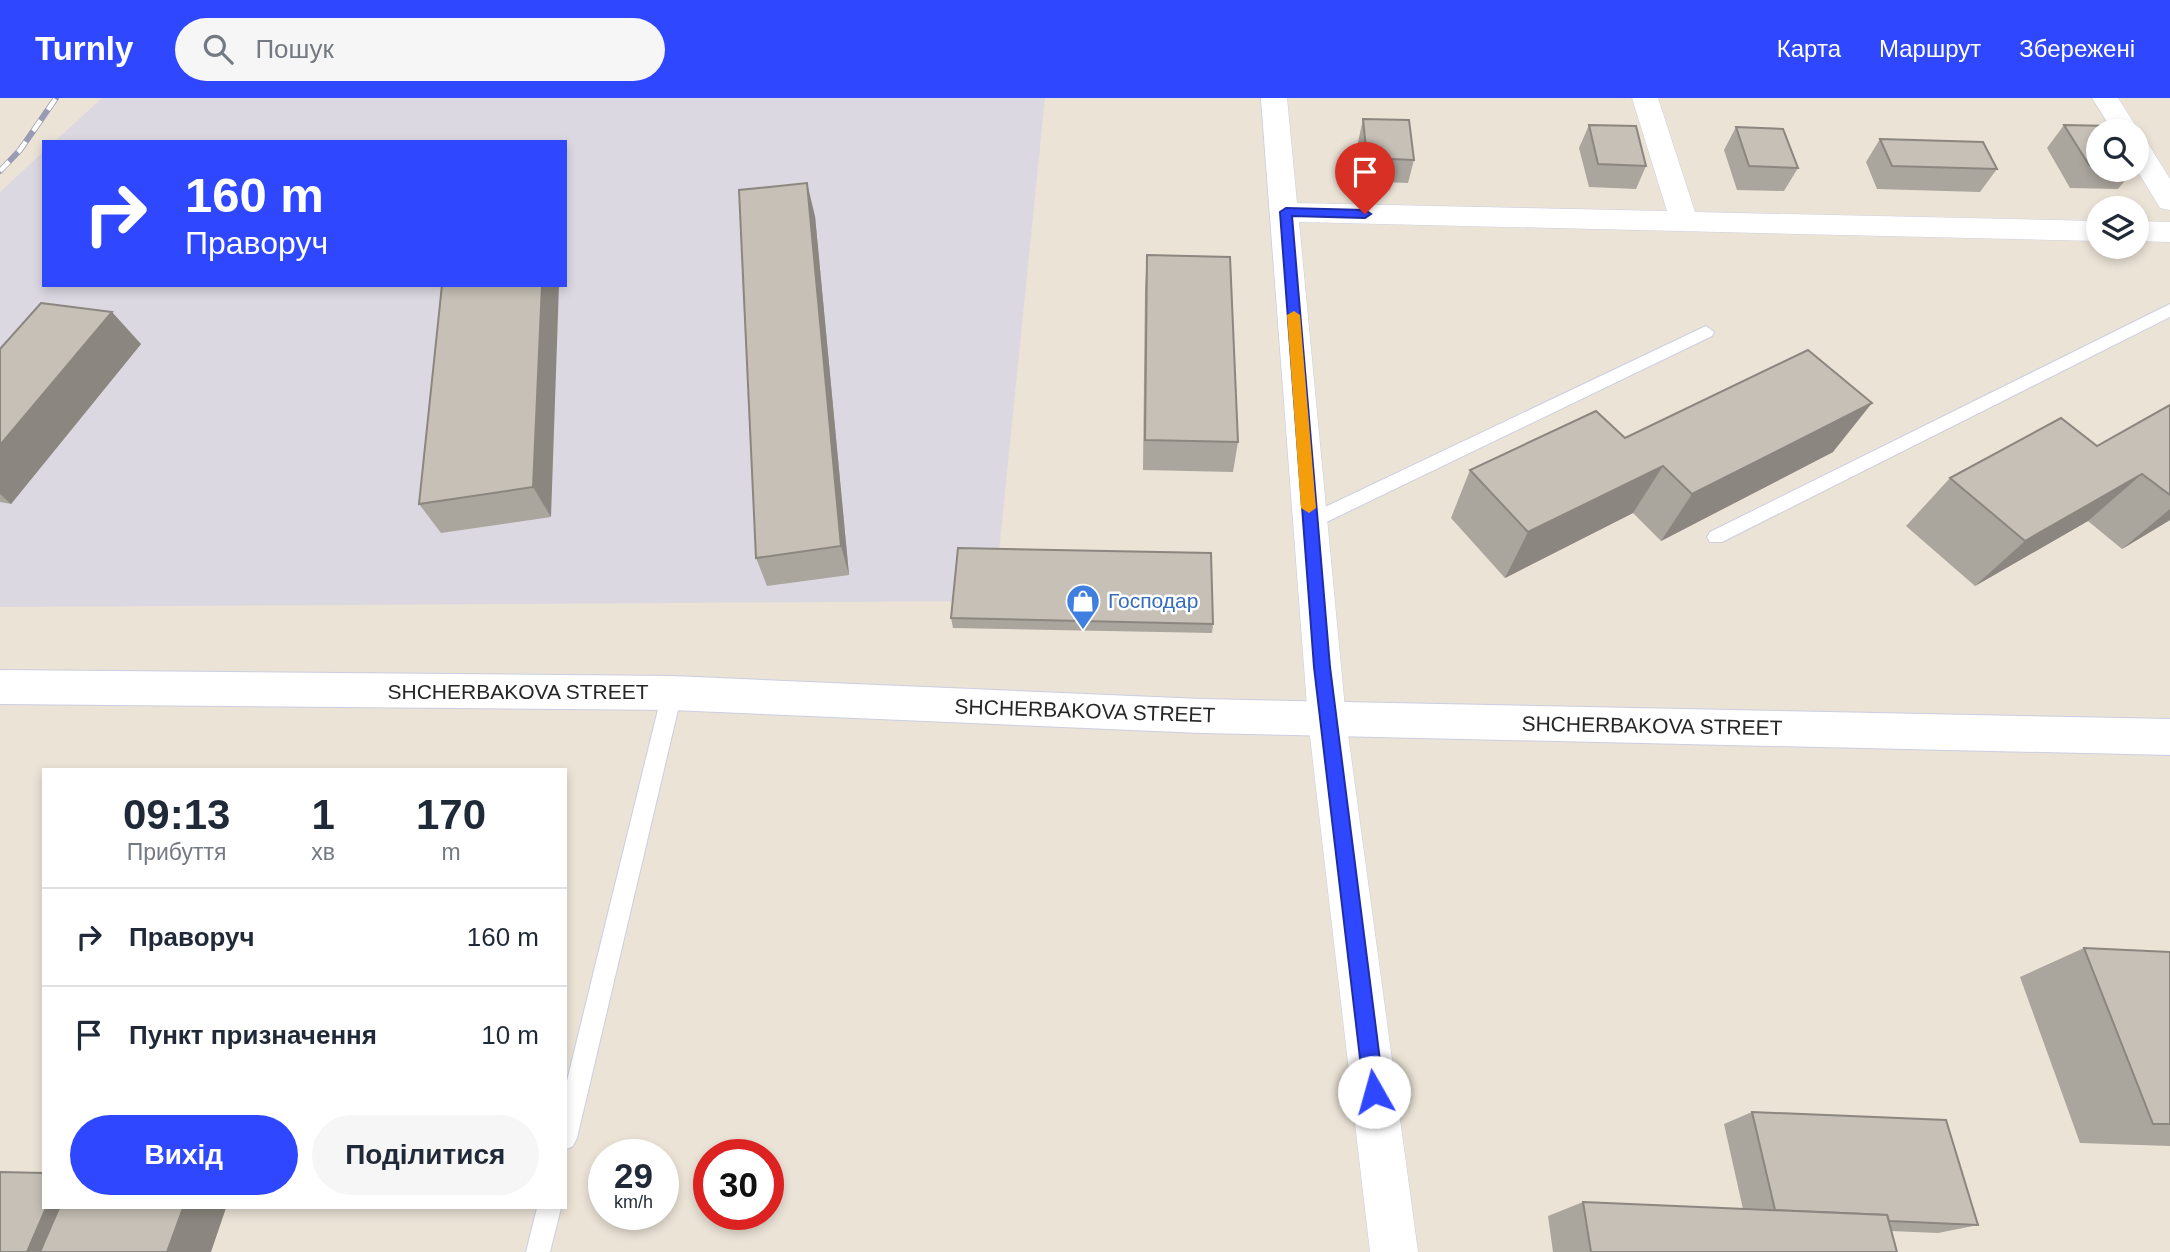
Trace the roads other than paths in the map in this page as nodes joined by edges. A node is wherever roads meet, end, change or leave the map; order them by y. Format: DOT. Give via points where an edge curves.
graph roads {
  1 [pos="1275,98"];
  2 [pos="1645,98"];
  3 [pos="2105,98"];
  4 [pos="2118,119"];
  5 [pos="2149,167"];
  6 [pos="2170,201"];
  7 [pos="1286,212"];
  8 [pos="1684,221"];
  9 [pos="2086,230"];
  10 [pos="2149,231"];
  11 [pos="2170,232"];
  12 [pos="2170,310"];
  13 [pos="1706,332"];
  14 [pos="1310,522"];
  15 [pos="1716,537"];
  16 [pos="0,687"];
  17 [pos="672,693"];
  18 [pos="1327,719"];
  19 [pos="2170,737"];
  20 [pos="567,1130"];
  21 [pos="549,1209"];
  22 [pos="538,1252"];
  23 [pos="1394,1252"];
  1 -- 7 [label="street"];
  2 -- 8 [label="street"];
  3 -- 4 [label="street"];
  5 -- 6 [label="street"];
  7 -- 8 [label="street"];
  7 -- 14 [label="street"];
  8 -- 9 [label="street"];
  10 -- 11 [label="street"];
  12 -- 15 [label="lane"];
  13 -- 14 [label="lane"];
  14 -- 18 [label="street"];
  16 -- 17 [label="street, SHCHERBAKOVA STREET"];
  17 -- 18 [label="street, SHCHERBAKOVA STREET"];
  17 -- 20 [label="lane"];
  18 -- 19 [label="street, SHCHERBAKOVA STREET"];
  18 -- 23 [label="street"];
  21 -- 22 [label="lane"];
}
